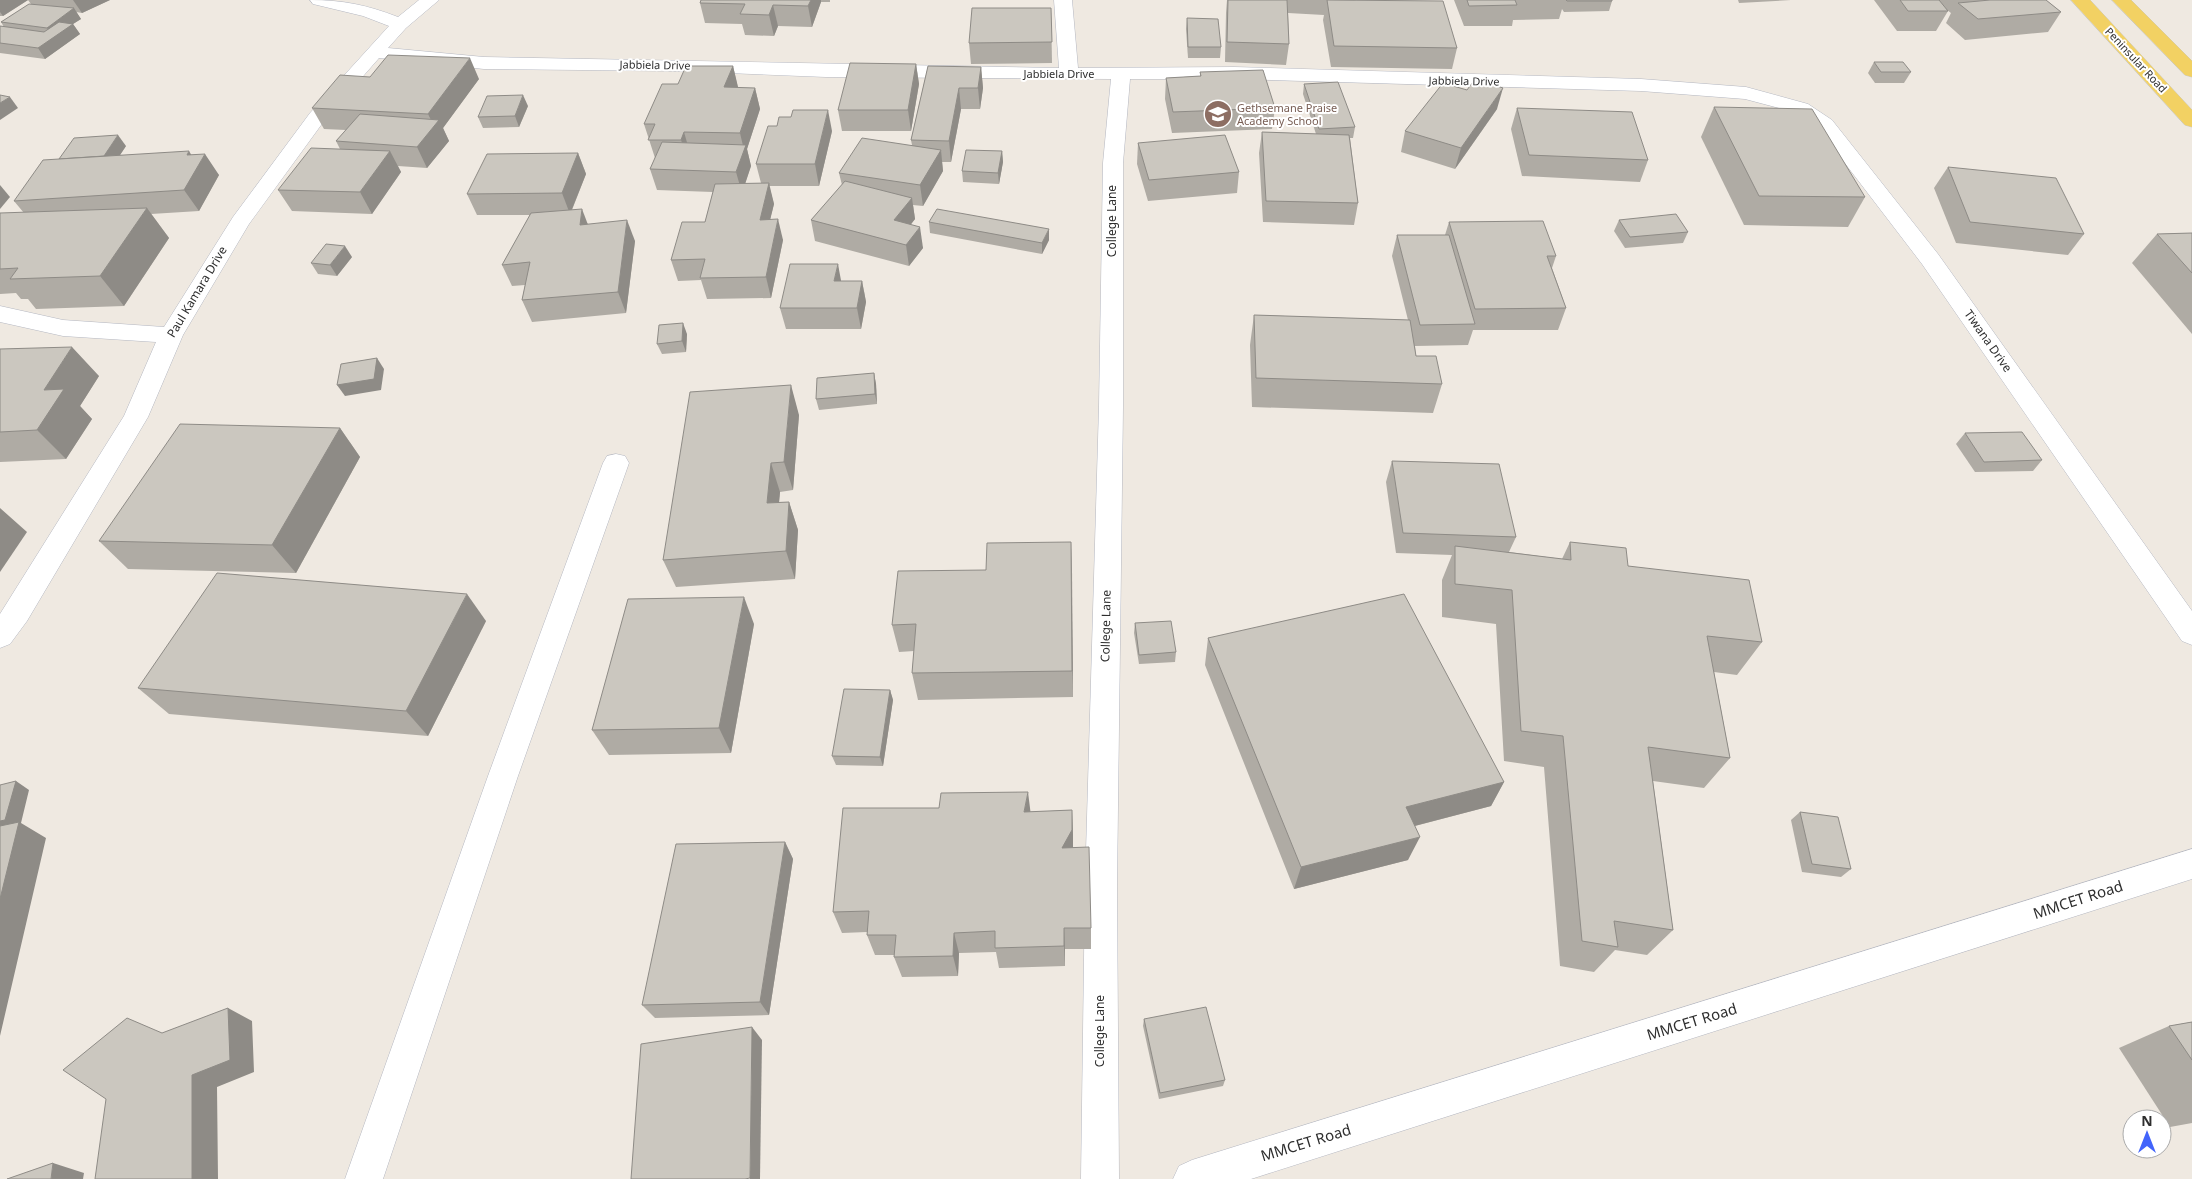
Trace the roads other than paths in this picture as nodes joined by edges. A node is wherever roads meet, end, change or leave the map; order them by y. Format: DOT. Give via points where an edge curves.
graph roads {
  1 [pos="319,0"];
  2 [pos="430,0"];
  3 [pos="1063,0"];
  4 [pos="2080,0"];
  5 [pos="2121,0"];
  6 [pos="400,24"];
  7 [pos="373,52"];
  8 [pos="2192,72"];
  9 [pos="1069,74"];
  10 [pos="1121,74"];
  11 [pos="1746,94"];
  12 [pos="2192,121"];
  13 [pos="0,314"];
  14 [pos="171,335"];
  15 [pos="616,463"];
  16 [pos="2192,633"];
  17 [pos="0,636"];
  18 [pos="2192,864"];
  19 [pos="364,1179"];
  20 [pos="1100,1179"];
  21 [pos="1192,1179"];
  1 -- 6 [label="street" via="369,12"];
  2 -- 6 [label="street, Paul Kamara Drive"];
  3 -- 9 [label="street"];
  4 -- 12 [label="main road, Peninsular Road"];
  5 -- 8 [label="main road"];
  6 -- 7 [label="street, Paul Kamara Drive"];
  7 -- 9 [label="street, Jabbiela Drive" via="484,63 678,64 826,71"];
  7 -- 14 [label="street, Paul Kamara Drive" via="317,117 240,222"];
  9 -- 10 [label="street, Jabbiela Drive"];
  10 -- 11 [label="street, Jabbiela Drive" via="1234,73 1641,85"];
  10 -- 20 [label="street, College Lane" via="1113,163 1101,886"];
  11 -- 16 [label="street, Tiwana Drive" via="1801,108 1825,124 1930,258"];
  13 -- 14 [label="street" via="63,328"];
  14 -- 17 [label="street, Paul Kamara Drive" via="136,417 17,614"];
  15 -- 19 [label="street" via="503,776"];
  18 -- 21 [label="street, MMCET Road"];
}
